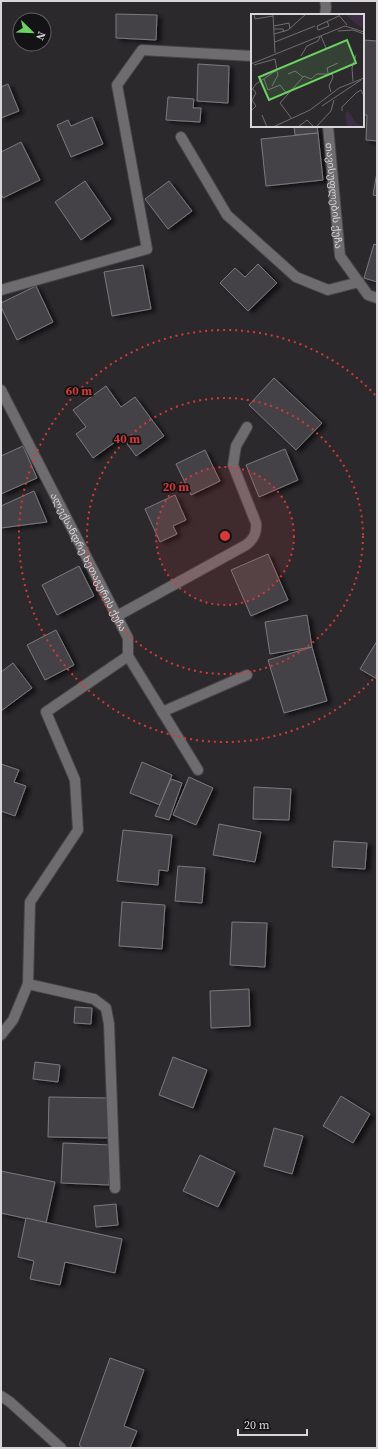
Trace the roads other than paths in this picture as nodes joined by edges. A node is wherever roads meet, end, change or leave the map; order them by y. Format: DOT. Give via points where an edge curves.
graph roads {
  1 [pos="324,1"];
  2 [pos="325,14"];
  3 [pos="251,56"];
  4 [pos="328,127"];
  5 [pos="181,137"];
  6 [pos="359,282"];
  7 [pos="1,290"];
  8 [pos="377,298"];
  9 [pos="1,390"];
  10 [pos="247,427"];
  11 [pos="117,616"];
  12 [pos="128,656"];
  13 [pos="247,675"];
  14 [pos="162,712"];
  15 [pos="198,770"];
  16 [pos="28,984"];
  17 [pos="1,1036"];
  18 [pos="115,1188"];
  19 [pos="1,1396"];
  20 [pos="61,1448"];
  1 -- 2 [label="street"];
  3 -- 7 [label="street" via="142,50 117,85 147,249"];
  4 -- 6 [label="street, თავისუფლების ქუჩა" via="340,256"];
  5 -- 6 [label="street" via="227,215 296,277 328,290"];
  6 -- 8 [label="street, თავისუფლების ქუჩა" via="368,295"];
  9 -- 11 [label="street, ალექსანდრე ხეთაგურის ქუჩა"];
  10 -- 11 [label="street" via="236,446 233,465 256,523 257,531 253,540"];
  11 -- 12 [label="street, ალექსანდრე ხეთაგურის ქუჩა" via="128,638"];
  12 -- 14 [label="street"];
  12 -- 16 [label="street" via="46,712 75,780 78,830 30,902"];
  13 -- 14 [label="street"];
  14 -- 15 [label="street"];
  16 -- 17 [label="street" via="13,1020"];
  16 -- 18 [label="street" via="94,999 106,1008 109,1024"];
  19 -- 20 [label="street"];
}
